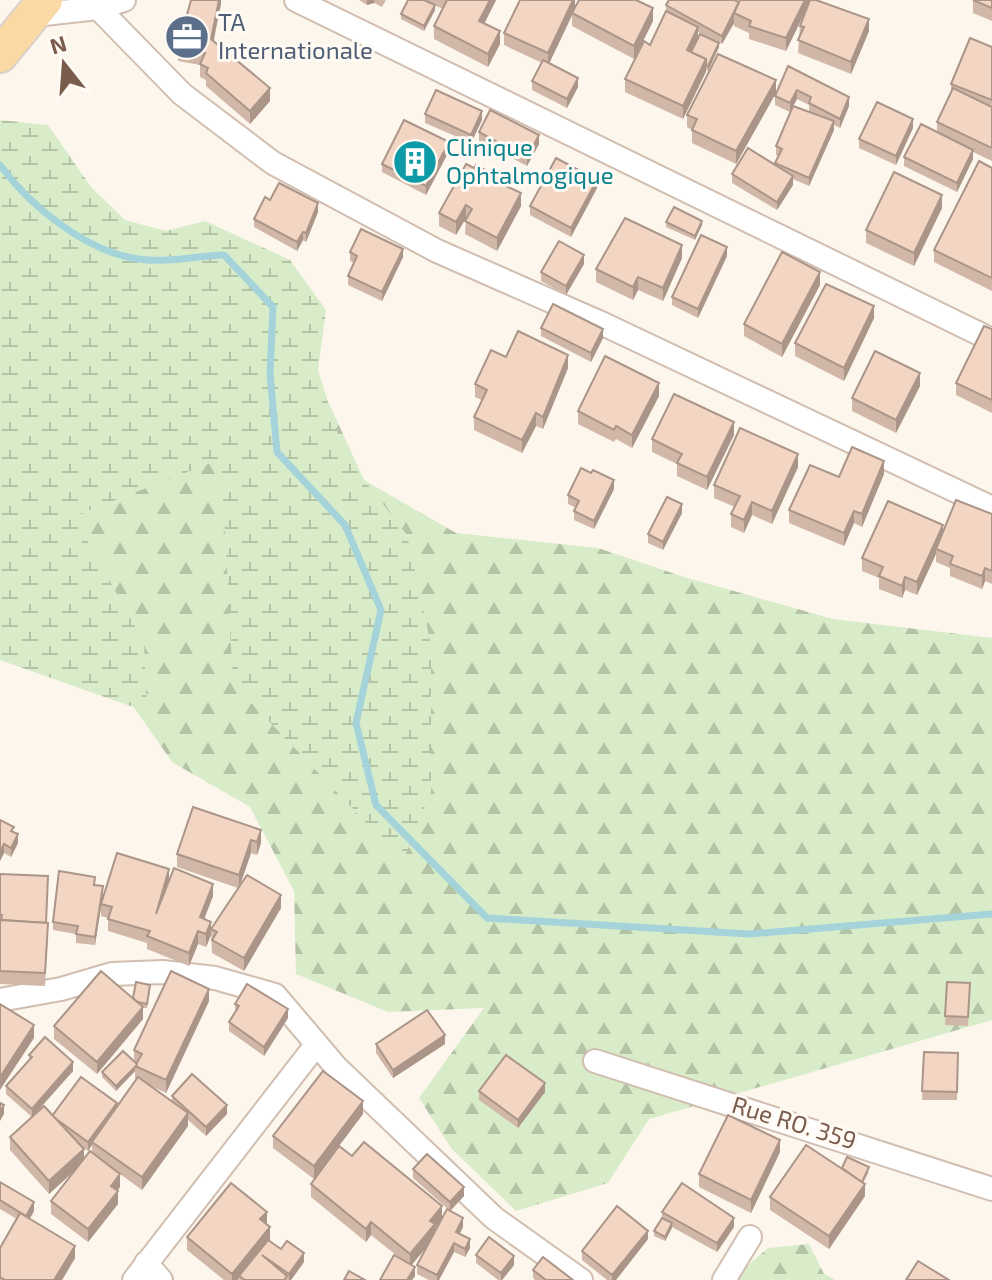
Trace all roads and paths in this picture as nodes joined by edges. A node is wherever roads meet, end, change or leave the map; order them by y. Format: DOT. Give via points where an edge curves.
graph roads {
  1 [pos="124,0"];
  2 [pos="296,0"];
  3 [pos="40,7"];
  4 [pos="98,8"];
  5 [pos="0,55"];
  6 [pos="992,340"];
  7 [pos="992,508"];
  8 [pos="0,1000"];
  9 [pos="316,1045"];
  10 [pos="595,1061"];
  11 [pos="992,1189"];
  12 [pos="750,1237"];
  13 [pos="147,1274"];
  14 [pos="581,1280"];
  15 [pos="724,1280"];
  1 -- 4 [label="street"];
  2 -- 6 [label="street"];
  3 -- 4 [label="street"];
  3 -- 5 [label="main road"];
  4 -- 7 [label="street" via="182,94 273,163 437,251"];
  8 -- 9 [label="street" via="112,974 215,978 275,995"];
  9 -- 13 [label="street"];
  9 -- 14 [label="street" via="494,1218"];
  10 -- 11 [label="street, Rue RO. 359"];
  12 -- 15 [label="street"];
}
